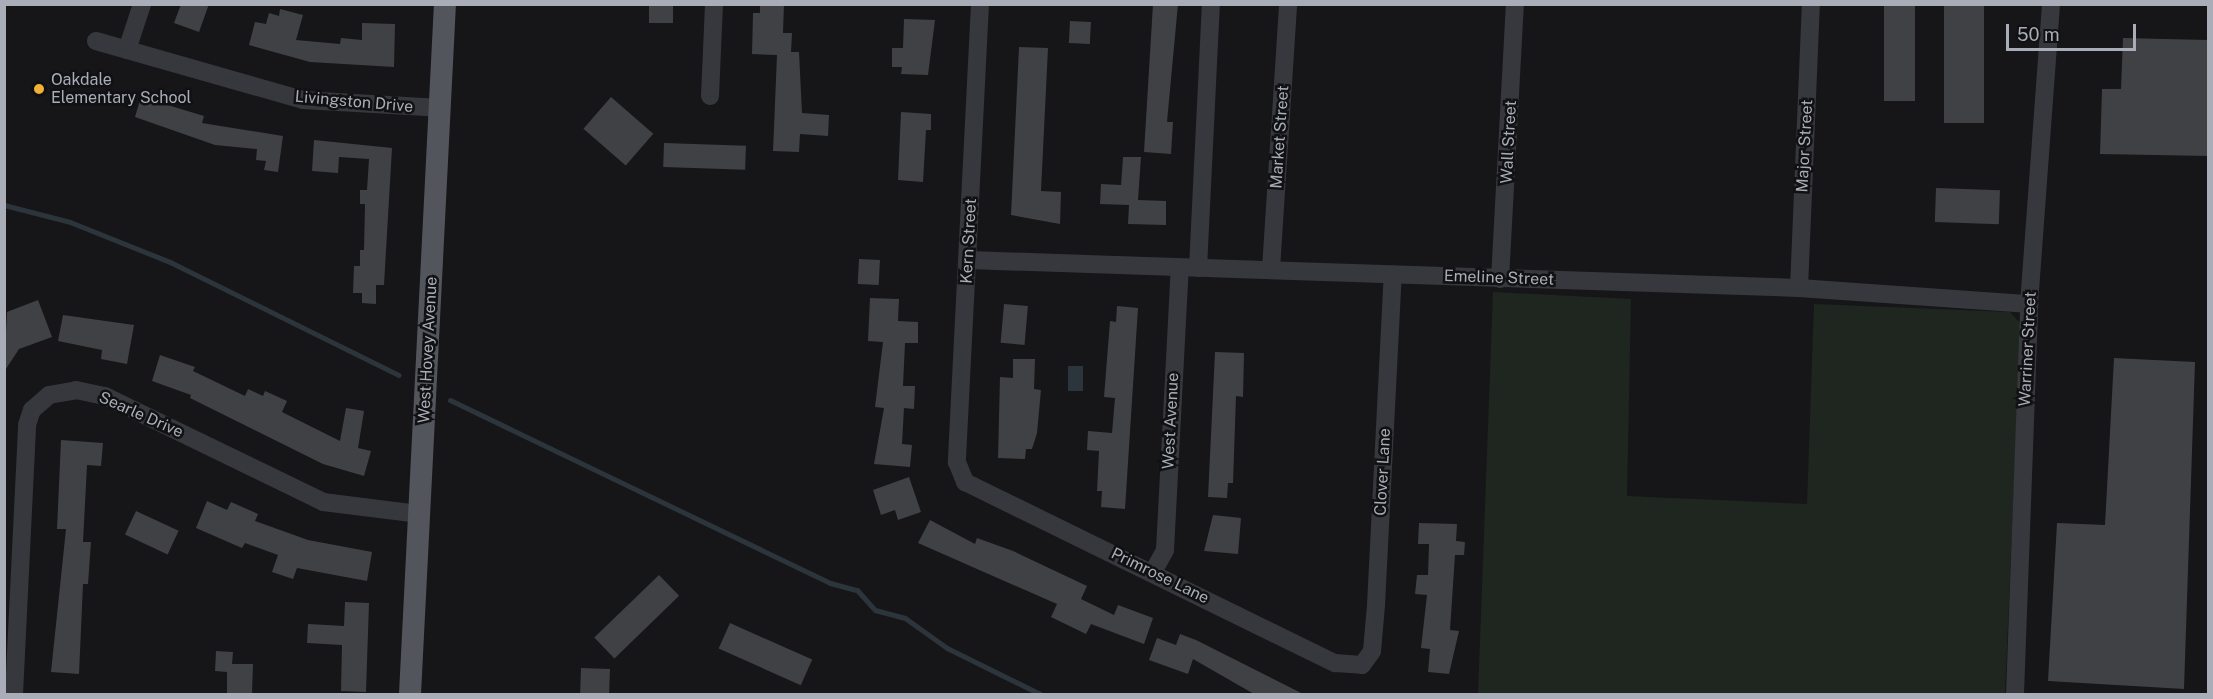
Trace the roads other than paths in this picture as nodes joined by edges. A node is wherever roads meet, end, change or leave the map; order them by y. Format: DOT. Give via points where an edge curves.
graph roads {
  1 [pos="142,4"];
  2 [pos="445,4"];
  3 [pos="714,4"];
  4 [pos="980,4"];
  5 [pos="1211,4"];
  6 [pos="1288,4"];
  7 [pos="1515,4"];
  8 [pos="1811,4"];
  9 [pos="2050,4"];
  10 [pos="96,41"];
  11 [pos="127,50"];
  12 [pos="710,96"];
  13 [pos="440,108"];
  14 [pos="968,260"];
  15 [pos="1189,267"];
  16 [pos="1271,269"];
  17 [pos="1392,274"];
  18 [pos="1500,279"];
  19 [pos="1799,288"];
  20 [pos="2029,304"];
  21 [pos="960,477"];
  22 [pos="420,514"];
  23 [pos="1153,572"];
  24 [pos="1362,665"];
  25 [pos="14,694"];
  26 [pos="410,694"];
  27 [pos="2015,694"];
  1 -- 11 [label="street"];
  2 -- 13 [label="main road, West Hovey Avenue"];
  3 -- 12 [label="street"];
  4 -- 14 [label="street, Kern Street"];
  5 -- 15 [label="street, West Avenue"];
  6 -- 16 [label="street, Market Street"];
  7 -- 18 [label="street, Wall Street"];
  8 -- 19 [label="street, Major Street"];
  9 -- 20 [label="street, Warriner Street"];
  10 -- 11 [label="street, Livingston Drive"];
  11 -- 13 [label="street, Livingston Drive" via="303,100"];
  13 -- 22 [label="main road, West Hovey Avenue"];
  14 -- 15 [label="street, Emeline Street"];
  14 -- 21 [label="street, Kern Street"];
  15 -- 16 [label="street, Emeline Street"];
  15 -- 23 [label="street, West Avenue" via="1165,550"];
  16 -- 17 [label="street, Emeline Street"];
  17 -- 18 [label="street, Emeline Street"];
  17 -- 24 [label="street, Clover Lane" via="1375,617 1372,651"];
  18 -- 19 [label="street, Emeline Street"];
  19 -- 20 [label="street, Emeline Street"];
  20 -- 27 [label="street, Warriner Street"];
  21 -- 23 [label="street, Primrose Lane"];
  22 -- 25 [label="street, Searle Drive" via="323,501 105,396 76,390 50,395 32,410 27,425"];
  22 -- 26 [label="main road, West Hovey Avenue"];
  23 -- 24 [label="street, Primrose Lane" via="1335,663"];
}
